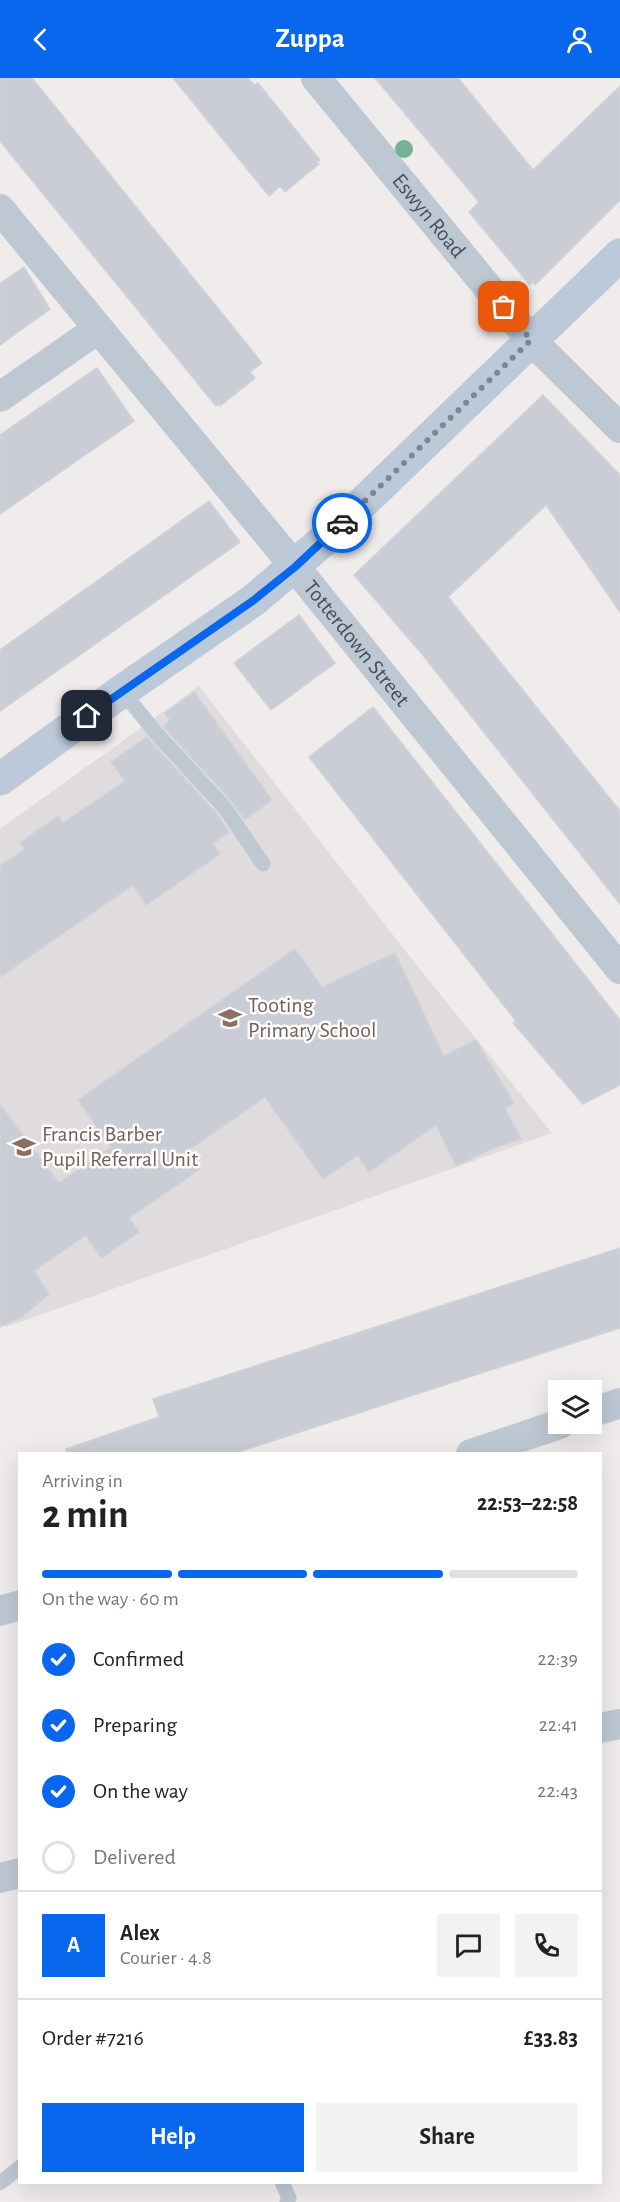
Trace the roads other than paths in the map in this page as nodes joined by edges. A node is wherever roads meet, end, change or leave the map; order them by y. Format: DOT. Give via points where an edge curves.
graph roads {
  1 [pos="316,78"];
  2 [pos="0,209"];
  3 [pos="620,255"];
  4 [pos="98,329"];
  5 [pos="531,340"];
  6 [pos="0,398"];
  7 [pos="620,428"];
  8 [pos="295,567"];
  9 [pos="122,691"];
  10 [pos="0,779"];
  11 [pos="263,864"];
  12 [pos="620,969"];
  13 [pos="620,1403"];
  14 [pos="602,1409"];
  15 [pos="548,1428"];
  16 [pos="477,1452"];
  17 [pos="18,1606"];
  18 [pos="0,1611"];
  19 [pos="620,1724"];
  20 [pos="602,1728"];
  21 [pos="18,1874"];
  22 [pos="0,1878"];
  23 [pos="18,2168"];
  24 [pos="0,2182"];
  25 [pos="283,2184"];
  26 [pos="287,2202"];
  1 -- 5 [label="street, Eswyn Road"];
  2 -- 4 [label="street, Totterdown Street"];
  3 -- 5 [label="street"];
  4 -- 6 [label="street"];
  4 -- 8 [label="street, Totterdown Street"];
  5 -- 7 [label="street, Eswyn Road"];
  5 -- 8 [label="street"];
  8 -- 9 [label="street"];
  8 -- 12 [label="street, Totterdown Street"];
  9 -- 10 [label="street"];
  9 -- 11 [label="lane" via="225,808"];
  13 -- 14 [label="street"];
  15 -- 16 [label="street"];
  17 -- 18 [label="street"];
  19 -- 20 [label="street"];
  21 -- 22 [label="street"];
  23 -- 24 [label="lane"];
  25 -- 26 [label="lane"];
}
